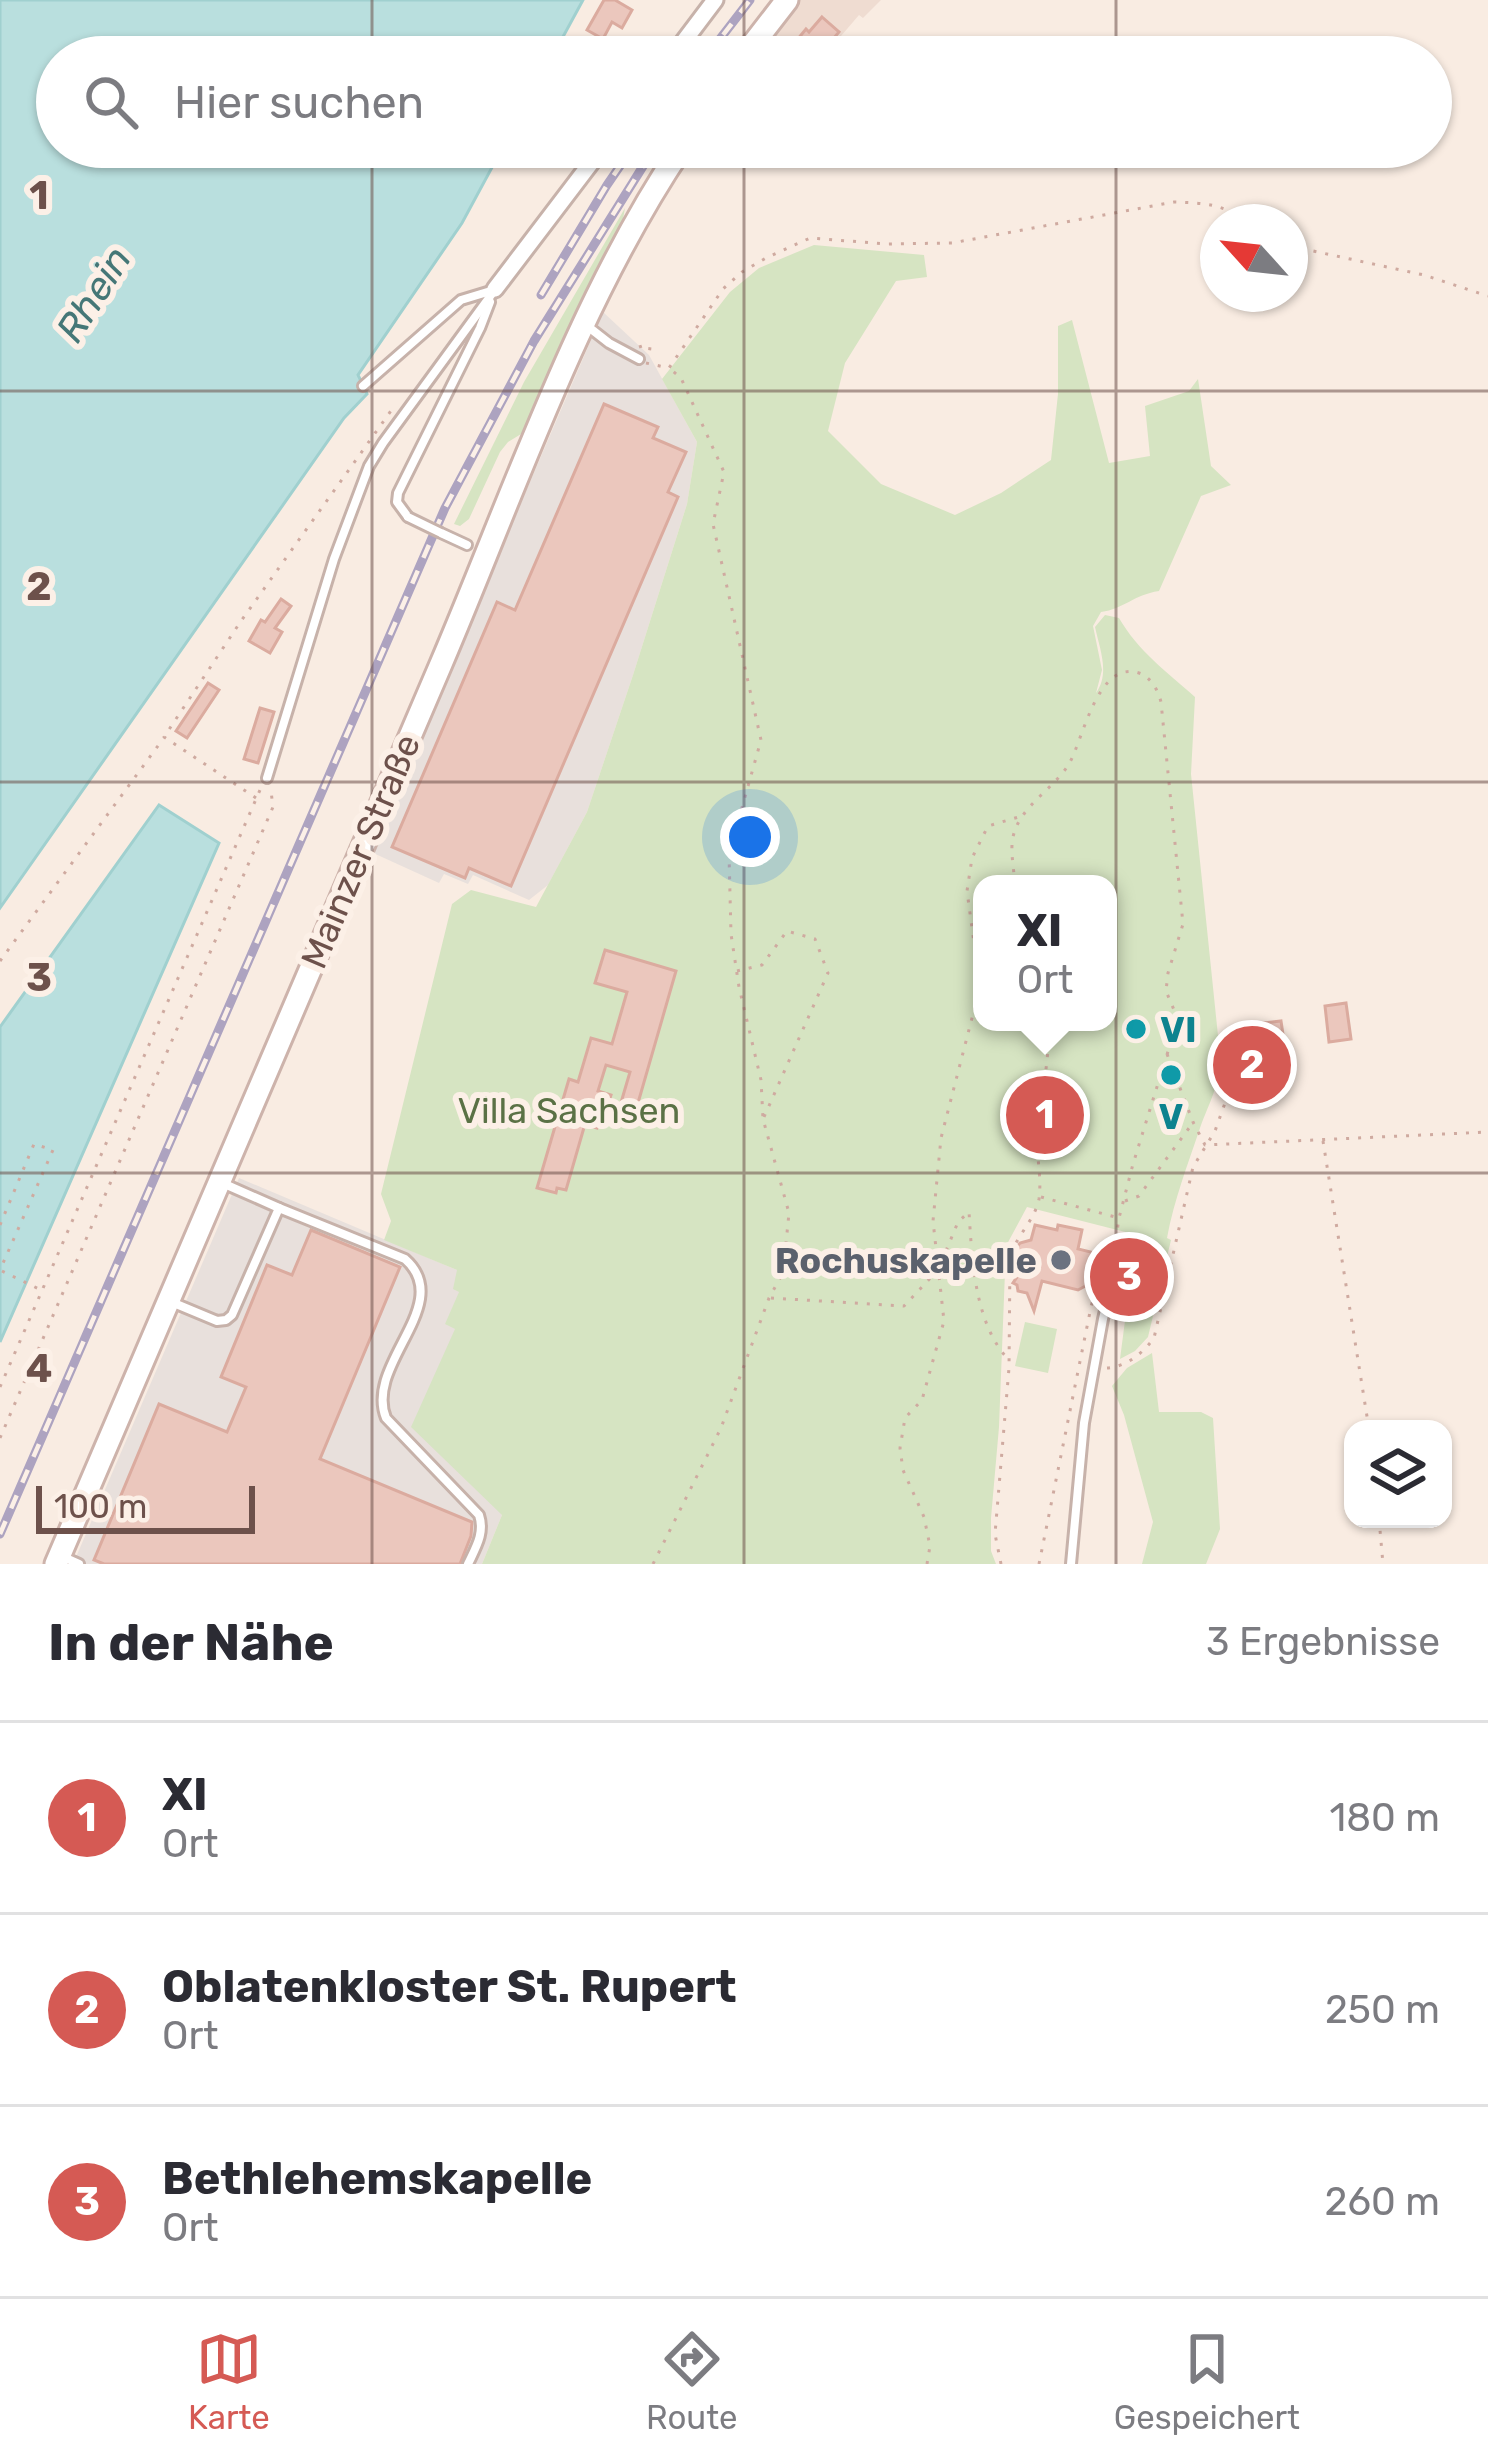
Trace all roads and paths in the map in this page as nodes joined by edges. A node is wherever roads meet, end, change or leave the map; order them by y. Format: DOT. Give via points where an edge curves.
graph roads {
  1 [pos="715,0"];
  2 [pos="787,0"];
  3 [pos="688,36"];
  4 [pos="759,36"];
  5 [pos="587,168"];
  6 [pos="669,168"];
  7 [pos="1214,204"];
  8 [pos="1308,250"];
  9 [pos="495,290"];
  10 [pos="1488,296"];
  11 [pos="585,324"];
  12 [pos="639,359"];
  13 [pos="669,368"];
  14 [pos="363,386"];
  15 [pos="392,410"];
  16 [pos="467,545"];
  17 [pos="164,737"];
  18 [pos="267,778"];
  19 [pos="256,798"];
  20 [pos="1022,816"];
  21 [pos="1014,875"];
  22 [pos="973,935"];
  23 [pos="0,962"];
  24 [pos="736,971"];
  25 [pos="973,1014"];
  26 [pos="1047,1031"];
  27 [pos="1229,1033"];
  28 [pos="1166,1050"];
  29 [pos="764,1119"];
  30 [pos="1192,1123"];
  31 [pos="1488,1132"];
  32 [pos="1323,1140"];
  33 [pos="1205,1145"];
  34 [pos="219,1181"];
  35 [pos="1040,1197"];
  36 [pos="1124,1201"];
  37 [pos="279,1208"];
  38 [pos="1119,1219"];
  39 [pos="0,1225"];
  40 [pos="1117,1259"];
  41 [pos="0,1270"];
  42 [pos="938,1270"];
  43 [pos="1105,1271"];
  44 [pos="40,1290"];
  45 [pos="769,1298"];
  46 [pos="168,1300"];
  47 [pos="1009,1360"];
  48 [pos="1094,1367"];
  49 [pos="0,1387"];
  50 [pos="1368,1420"];
  51 [pos="0,1438"];
  52 [pos="1379,1528"];
  53 [pos="65,1561"];
  54 [pos="469,1564"];
  55 [pos="653,1564"];
  56 [pos="927,1564"];
  57 [pos="1001,1564"];
  58 [pos="1039,1564"];
  59 [pos="1072,1564"];
  60 [pos="1382,1564"];
  1 -- 3 [label="street"];
  2 -- 4 [label="main road"];
  5 -- 9 [label="street"];
  6 -- 11 [label="main road, Mainzer Straße"];
  7 -- 13 [label="path" via="1174,202 952,243 810,238 723,289"];
  8 -- 10 [label="path"];
  9 -- 14 [label="lane" via="461,300"];
  9 -- 16 [label="lane, bridge" via="398,494 408,517"];
  9 -- 18 [label="lane" via="369,466"];
  11 -- 12 [label="lane"];
  11 -- 34 [label="main road, Mainzer Straße"];
  12 -- 13 [label="path"];
  13 -- 24 [label="path" via="724,472 713,524 761,740 729,854"];
  15 -- 17 [label="path"];
  17 -- 19 [label="path"];
  17 -- 23 [label="path"];
  18 -- 19 [label="path"];
  18 -- 51 [label="path" via="273,807"];
  19 -- 44 [label="path"];
  20 -- 21 [label="path" via="1012,838"];
  20 -- 22 [label="path" via="988,826 972,858"];
  20 -- 28 [label="path" via="1068,766 1109,679 1144,674 1162,701 1182,905 1166,991 1177,1017"];
  24 -- 29 [label="path"];
  24 -- 29 [label="path" via="762,965 787,931 815,939 828,973"];
  25 -- 42 [label="path" via="941,1138 933,1221"];
  26 -- 35 [label="path" via="1037,1125"];
  27 -- 33 [label="path" via="1228,1088"];
  28 -- 30 [label="path"];
  28 -- 36 [label="path"];
  29 -- 45 [label="path" via="788,1213 783,1273"];
  30 -- 33 [label="path"];
  30 -- 36 [label="path" via="1139,1196"];
  31 -- 32 [label="path"];
  32 -- 33 [label="path"];
  32 -- 50 [label="path"];
  33 -- 48 [label="path" via="1154,1338 1122,1366"];
  34 -- 37 [label="lane"];
  34 -- 46 [label="main road, Mainzer Straße"];
  35 -- 38 [label="path"];
  35 -- 47 [label="path" via="1010,1257"];
  36 -- 38 [label="path"];
  37 -- 46 [label="lane" via="226,1320"];
  37 -- 54 [label="lane" via="405,1259 421,1280 382,1407 479,1515"];
  38 -- 40 [label="path"];
  39 -- 41 [label="path" via="34,1144 53,1150"];
  40 -- 48 [label="lane"];
  41 -- 44 [label="path"];
  42 -- 45 [label="path" via="904,1306"];
  42 -- 47 [label="path" via="969,1212 974,1278"];
  42 -- 56 [label="path" via="944,1322 900,1448 924,1517"];
  43 -- 58 [label="path"];
  44 -- 49 [label="path"];
  45 -- 55 [label="path" via="721,1428"];
  46 -- 53 [label="main road, Mainzer Straße"];
  47 -- 57 [label="path" via="994,1534"];
  48 -- 59 [label="lane"];
  52 -- 60 [label="path"];
}
